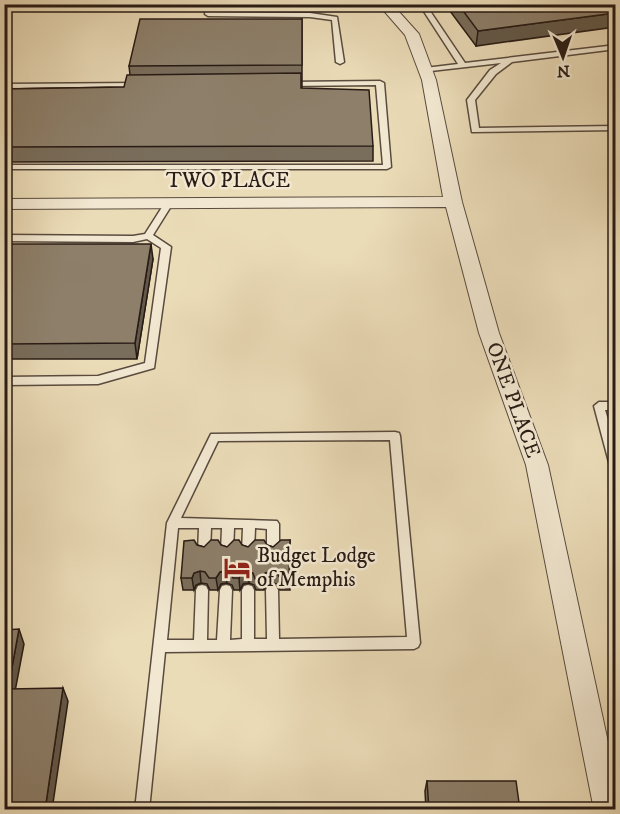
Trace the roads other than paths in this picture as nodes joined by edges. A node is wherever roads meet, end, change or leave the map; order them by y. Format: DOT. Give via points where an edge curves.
graph roads {
  1 [pos="208,4"];
  2 [pos="384,4"];
  3 [pos="458,4"];
  4 [pos="615,47"];
  5 [pos="511,59"];
  6 [pos="340,62"];
  7 [pos="463,65"];
  8 [pos="425,70"];
  9 [pos="275,84"];
  10 [pos="146,85"];
  11 [pos="4,86"];
  12 [pos="615,128"];
  13 [pos="4,167"];
  14 [pos="453,202"];
  15 [pos="169,203"];
  16 [pos="4,204"];
  17 [pos="148,236"];
  18 [pos="4,238"];
  19 [pos="4,381"];
  20 [pos="615,406"];
  21 [pos="615,466"];
  22 [pos="173,523"];
  23 [pos="205,523"];
  24 [pos="228,523"];
  25 [pos="249,524"];
  26 [pos="204,552"];
  27 [pos="227,552"];
  28 [pos="249,552"];
  29 [pos="273,552"];
  30 [pos="202,590"];
  31 [pos="226,590"];
  32 [pos="248,590"];
  33 [pos="272,590"];
  34 [pos="273,644"];
  35 [pos="200,645"];
  36 [pos="223,645"];
  37 [pos="248,645"];
  38 [pos="160,646"];
  39 [pos="142,810"];
  40 [pos="608,810"];
  1 -- 6 [label="lane" via="208,14 335,18"];
  2 -- 8 [label="street, ONE PLACE" via="412,34"];
  3 -- 7 [label="lane" via="426,10"];
  4 -- 5 [label="lane"];
  5 -- 7 [label="lane"];
  5 -- 12 [label="lane" via="493,72 471,100 475,130"];
  7 -- 8 [label="lane"];
  8 -- 14 [label="street, ONE PLACE"];
  9 -- 13 [label="lane" via="380,83 387,167"];
  10 -- 11 [label="lane"];
  14 -- 15 [label="street, TWO PLACE"];
  14 -- 40 [label="street, ONE PLACE" via="489,333 537,465"];
  15 -- 16 [label="street, TWO PLACE"];
  15 -- 17 [label="lane"];
  17 -- 18 [label="lane"];
  17 -- 19 [label="lane" via="166,247 150,365 98,380"];
  20 -- 21 [label="lane" via="599,406"];
  22 -- 23 [label="lane"];
  22 -- 34 [label="lane" via="215,436 395,436 414,643"];
  22 -- 38 [label="lane"];
  23 -- 24 [label="lane"];
  23 -- 26 [label="lane"];
  24 -- 25 [label="lane"];
  24 -- 27 [label="lane"];
  25 -- 28 [label="lane"];
  25 -- 29 [label="lane" via="273,524"];
  30 -- 35 [label="lane"];
  31 -- 36 [label="lane"];
  32 -- 37 [label="lane"];
  33 -- 34 [label="lane"];
  34 -- 37 [label="lane"];
  35 -- 36 [label="lane"];
  35 -- 38 [label="lane"];
  36 -- 37 [label="lane"];
  38 -- 39 [label="lane"];
}
